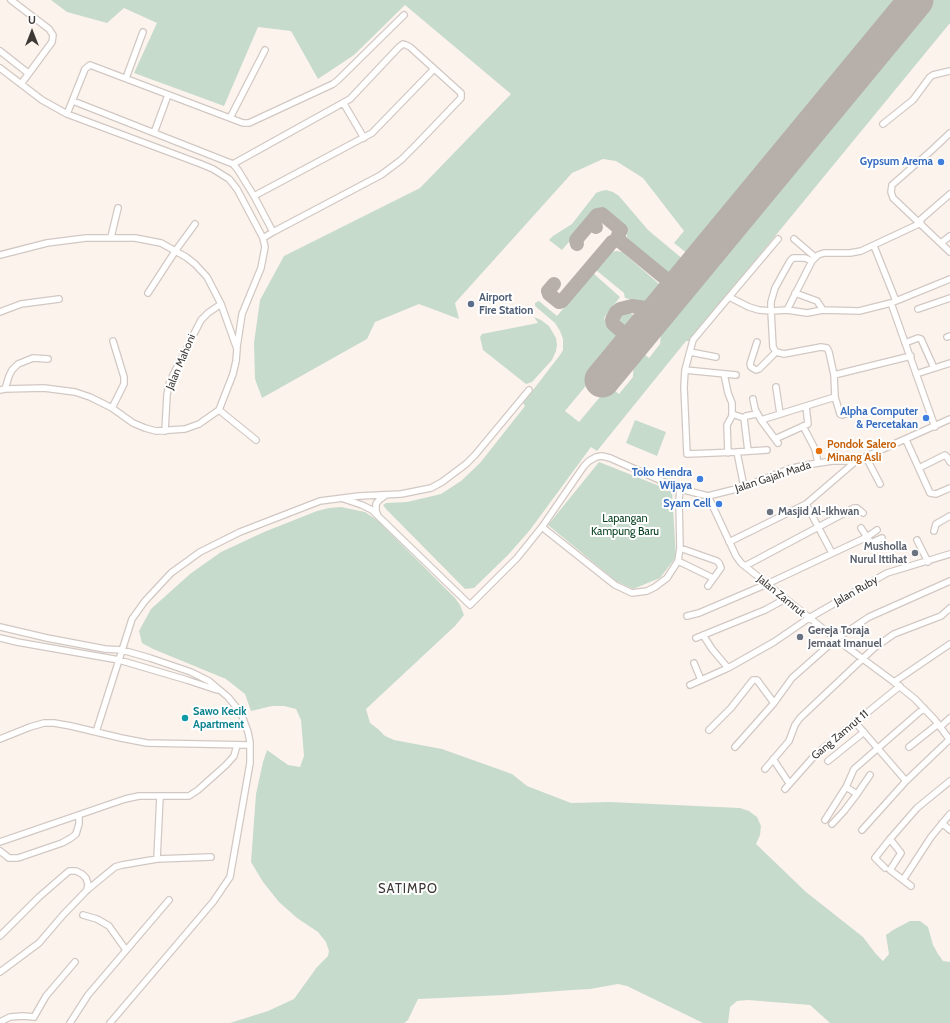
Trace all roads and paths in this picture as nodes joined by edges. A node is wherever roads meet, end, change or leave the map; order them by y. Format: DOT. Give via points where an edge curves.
graph roads {
  1 [pos="11,0"];
  2 [pos="404,15"];
  3 [pos="143,32"];
  4 [pos="265,50"];
  5 [pos="0,51"];
  6 [pos="0,68"];
  7 [pos="434,69"];
  8 [pos="950,71"];
  9 [pos="28,73"];
  10 [pos="126,78"];
  11 [pos="21,84"];
  12 [pos="168,95"];
  13 [pos="73,101"];
  14 [pos="344,104"];
  15 [pos="67,114"];
  16 [pos="230,118"];
  17 [pos="883,124"];
  18 [pos="154,133"];
  19 [pos="950,133"];
  20 [pos="364,138"];
  21 [pos="233,164"];
  22 [pos="950,194"];
  23 [pos="254,196"];
  24 [pos="118,208"];
  25 [pos="920,222"];
  26 [pos="196,224"];
  27 [pos="273,232"];
  28 [pos="950,236"];
  29 [pos="111,237"];
  30 [pos="263,238"];
  31 [pos="778,239"];
  32 [pos="794,239"];
  33 [pos="941,243"];
  34 [pos="874,246"];
  35 [pos="176,250"];
  36 [pos="950,252"];
  37 [pos="0,255"];
  38 [pos="813,259"];
  39 [pos="950,279"];
  40 [pos="148,293"];
  41 [pos="795,293"];
  42 [pos="729,297"];
  43 [pos="950,298"];
  44 [pos="59,299"];
  45 [pos="894,302"];
  46 [pos="221,304"];
  47 [pos="918,309"];
  48 [pos="787,310"];
  49 [pos="823,310"];
  50 [pos="771,311"];
  51 [pos="0,312"];
  52 [pos="239,326"];
  53 [pos="230,329"];
  54 [pos="113,341"];
  55 [pos="757,342"];
  56 [pos="905,343"];
  57 [pos="237,349"];
  58 [pos="690,352"];
  59 [pos="776,352"];
  60 [pos="911,356"];
  61 [pos="716,357"];
  62 [pos="48,359"];
  63 [pos="950,363"];
  64 [pos="934,368"];
  65 [pos="684,370"];
  66 [pos="724,374"];
  67 [pos="916,374"];
  68 [pos="736,375"];
  69 [pos="834,375"];
  70 [pos="776,387"];
  71 [pos="2,389"];
  72 [pos="529,390"];
  73 [pos="835,397"];
  74 [pos="753,399"];
  75 [pos="806,406"];
  76 [pos="112,408"];
  77 [pos="218,410"];
  78 [pos="852,412"];
  79 [pos="732,414"];
  80 [pos="757,414"];
  81 [pos="780,414"];
  82 [pos="744,418"];
  83 [pos="950,419"];
  84 [pos="761,420"];
  85 [pos="803,426"];
  86 [pos="935,427"];
  87 [pos="165,431"];
  88 [pos="256,440"];
  89 [pos="906,440"];
  90 [pos="767,450"];
  91 [pos="748,451"];
  92 [pos="737,452"];
  93 [pos="728,453"];
  94 [pos="866,457"];
  95 [pos="856,461"];
  96 [pos="950,462"];
  97 [pos="818,463"];
  98 [pos="919,468"];
  99 [pos="880,484"];
  100 [pos="744,487"];
  101 [pos="680,488"];
  102 [pos="950,488"];
  103 [pos="386,495"];
  104 [pos="708,496"];
  105 [pos="340,498"];
  106 [pos="806,504"];
  107 [pos="863,513"];
  108 [pos="378,516"];
  109 [pos="950,516"];
  110 [pos="542,527"];
  111 [pos="818,527"];
  112 [pos="861,528"];
  113 [pos="877,530"];
  114 [pos="934,532"];
  115 [pos="867,537"];
  116 [pos="882,538"];
  117 [pos="917,540"];
  118 [pos="729,542"];
  119 [pos="680,548"];
  120 [pos="832,553"];
  121 [pos="950,554"];
  122 [pos="678,561"];
  123 [pos="928,562"];
  124 [pos="745,566"];
  125 [pos="713,578"];
  126 [pos="950,581"];
  127 [pos="767,584"];
  128 [pos="708,586"];
  129 [pos="785,599"];
  130 [pos="950,608"];
  131 [pos="687,616"];
  132 [pos="809,618"];
  133 [pos="0,627"];
  134 [pos="704,636"];
  135 [pos="0,638"];
  136 [pos="696,638"];
  137 [pos="836,639"];
  138 [pos="950,644"];
  139 [pos="122,650"];
  140 [pos="862,659"];
  141 [pos="119,660"];
  142 [pos="694,663"];
  143 [pos="728,668"];
  144 [pos="701,680"];
  145 [pos="894,682"];
  146 [pos="690,685"];
  147 [pos="900,686"];
  148 [pos="221,691"];
  149 [pos="774,703"];
  150 [pos="924,708"];
  151 [pos="950,718"];
  152 [pos="855,722"];
  153 [pos="939,726"];
  154 [pos="709,730"];
  155 [pos="96,732"];
  156 [pos="864,732"];
  157 [pos="0,739"];
  158 [pos="950,740"];
  159 [pos="237,745"];
  160 [pos="250,745"];
  161 [pos="735,747"];
  162 [pos="909,747"];
  163 [pos="877,748"];
  164 [pos="773,759"];
  165 [pos="828,761"];
  166 [pos="765,769"];
  167 [pos="870,775"];
  168 [pos="906,781"];
  169 [pos="950,781"];
  170 [pos="789,783"];
  171 [pos="846,787"];
  172 [pos="785,789"];
  173 [pos="857,794"];
  174 [pos="160,796"];
  175 [pos="950,814"];
  176 [pos="79,816"];
  177 [pos="825,820"];
  178 [pos="942,823"];
  179 [pos="832,824"];
  180 [pos="862,830"];
  181 [pos="950,830"];
  182 [pos="890,839"];
  183 [pos="0,842"];
  184 [pos="0,851"];
  185 [pos="211,857"];
  186 [pos="157,859"];
  187 [pos="885,868"];
  188 [pos="903,880"];
  189 [pos="911,886"];
  190 [pos="87,890"];
  191 [pos="169,900"];
  192 [pos="83,915"];
  193 [pos="0,936"];
  194 [pos="126,950"];
  195 [pos="75,962"];
  196 [pos="0,972"];
  197 [pos="36,1020"];
  198 [pos="1,1023"];
  199 [pos="70,1023"];
  200 [pos="110,1023"];
  1 -- 9 [label="street" via="49,29 53,35 52,42"];
  2 -- 16 [label="street" via="333,84 249,123"];
  3 -- 10 [label="street"];
  4 -- 16 [label="street"];
  5 -- 9 [label="street"];
  6 -- 11 [label="street"];
  7 -- 14 [label="street" via="410,47 403,44"];
  7 -- 20 [label="street" via="378,128"];
  7 -- 27 [label="street" via="461,93 460,98 408,154 381,174"];
  8 -- 17 [label="street" via="930,77 913,100"];
  9 -- 11 [label="street"];
  10 -- 12 [label="street"];
  10 -- 13 [label="street" via="95,66 88,66"];
  11 -- 15 [label="street"];
  12 -- 16 [label="street"];
  12 -- 18 [label="street"];
  13 -- 15 [label="street"];
  13 -- 18 [label="street"];
  14 -- 20 [label="street"];
  14 -- 21 [label="street"];
  15 -- 30 [label="street" via="221,173 237,189"];
  18 -- 21 [label="street"];
  19 -- 25 [label="street" via="892,186 892,195"];
  20 -- 23 [label="street"];
  21 -- 23 [label="street"];
  22 -- 25 [label="street"];
  23 -- 27 [label="street"];
  24 -- 29 [label="street"];
  25 -- 33 [label="street"];
  25 -- 34 [label="street"];
  26 -- 35 [label="street"];
  27 -- 30 [label="street"];
  28 -- 33 [label="street"];
  29 -- 35 [label="street" via="149,239"];
  29 -- 37 [label="street" via="53,242"];
  30 -- 52 [label="street" via="263,259"];
  31 -- 42 [label="street"];
  32 -- 38 [label="street"];
  33 -- 36 [label="street"];
  34 -- 38 [label="street" via="856,252 820,253"];
  34 -- 45 [label="street"];
  35 -- 40 [label="street"];
  35 -- 46 [label="street" via="202,271"];
  38 -- 41 [label="street"];
  38 -- 50 [label="street" via="793,258 790,261 775,288"];
  39 -- 45 [label="street"];
  41 -- 48 [label="street"];
  41 -- 49 [label="street" via="817,301"];
  42 -- 50 [label="street" via="754,310"];
  42 -- 58 [label="street" via="693,340"];
  43 -- 47 [label="street"];
  44 -- 51 [label="street" via="21,304"];
  45 -- 49 [label="street" via="858,311"];
  45 -- 56 [label="street"];
  46 -- 53 [label="street"];
  46 -- 87 [label="street, Jalan Mahoni" via="201,320 173,375 167,395"];
  48 -- 49 [label="street" via="804,313"];
  48 -- 50 [label="street"];
  50 -- 59 [label="street" via="773,347"];
  52 -- 53 [label="street"];
  52 -- 57 [label="street"];
  53 -- 57 [label="street"];
  54 -- 76 [label="street" via="124,384"];
  55 -- 59 [label="street" via="750,364 756,370"];
  56 -- 60 [label="street"];
  56 -- 64 [label="street" via="918,338 921,340"];
  57 -- 77 [label="street" via="233,374"];
  58 -- 61 [label="street"];
  58 -- 65 [label="street"];
  59 -- 69 [label="street" via="784,354 827,348"];
  60 -- 67 [label="street"];
  60 -- 69 [label="street"];
  62 -- 71 [label="street" via="33,358 18,364"];
  63 -- 64 [label="street"];
  64 -- 67 [label="street"];
  65 -- 66 [label="street"];
  65 -- 93 [label="street" via="686,454"];
  66 -- 68 [label="street"];
  66 -- 79 [label="street" via="732,403"];
  67 -- 86 [label="street"];
  69 -- 73 [label="street"];
  70 -- 81 [label="street"];
  71 -- 76 [label="street" via="44,388 75,392"];
  72 -- 103 [label="street" via="475,455 452,475 431,488"];
  73 -- 75 [label="street"];
  73 -- 78 [label="street" via="840,414"];
  74 -- 80 [label="street"];
  75 -- 81 [label="street"];
  75 -- 85 [label="street" via="808,424"];
  76 -- 87 [label="street" via="145,428"];
  77 -- 87 [label="street" via="199,424 185,429"];
  77 -- 88 [label="street"];
  79 -- 82 [label="street"];
  79 -- 93 [label="street" via="727,425"];
  80 -- 82 [label="street"];
  80 -- 84 [label="street"];
  81 -- 84 [label="street"];
  82 -- 91 [label="street"];
  83 -- 86 [label="street, Jalan Gajah Mada"];
  84 -- 85 [label="street" via="776,441"];
  85 -- 97 [label="street" via="815,449"];
  86 -- 89 [label="street, Jalan Gajah Mada"];
  89 -- 94 [label="street, Jalan Gajah Mada"];
  89 -- 98 [label="street"];
  90 -- 91 [label="street"];
  91 -- 92 [label="street"];
  92 -- 93 [label="street"];
  92 -- 100 [label="street"];
  94 -- 95 [label="street, Jalan Gajah Mada"];
  94 -- 99 [label="street"];
  95 -- 97 [label="street, Jalan Gajah Mada"];
  95 -- 106 [label="street"];
  96 -- 98 [label="street" via="947,456 944,456"];
  97 -- 100 [label="street, Jalan Gajah Mada" via="789,469"];
  98 -- 102 [label="street" via="932,494"];
  100 -- 104 [label="street, Jalan Gajah Mada"];
  101 -- 104 [label="street"];
  101 -- 110 [label="street" via="610,458 596,457 584,466"];
  101 -- 119 [label="street"];
  103 -- 105 [label="street"];
  103 -- 108 [label="street" via="376,504"];
  104 -- 118 [label="street, Jalan Zamrut"];
  105 -- 108 [label="street" via="362,505"];
  105 -- 139 [label="street" via="320,501 294,510 200,552 171,574 145,601 132,619"];
  106 -- 111 [label="street"];
  106 -- 118 [label="street"];
  107 -- 111 [label="street" via="854,508"];
  108 -- 110 [label="street" via="470,605 517,558"];
  109 -- 114 [label="street" via="936,524"];
  110 -- 122 [label="street" via="614,585 632,593 647,592 655,587 667,578"];
  111 -- 120 [label="street"];
  111 -- 124 [label="street"];
  112 -- 115 [label="street"];
  113 -- 115 [label="street"];
  115 -- 116 [label="street" via="871,543"];
  115 -- 120 [label="street"];
  117 -- 123 [label="street"];
  118 -- 124 [label="street, Jalan Zamrut"];
  119 -- 122 [label="street"];
  119 -- 125 [label="street" via="718,562 721,568"];
  120 -- 127 [label="street"];
  121 -- 123 [label="street, Jalan Ruby"];
  122 -- 125 [label="street"];
  123 -- 132 [label="street, Jalan Ruby" via="887,573"];
  124 -- 127 [label="street, Jalan Zamrut"];
  125 -- 128 [label="street"];
  126 -- 137 [label="street" via="880,611"];
  127 -- 129 [label="street, Jalan Zamrut"];
  127 -- 131 [label="street"];
  129 -- 132 [label="street, Jalan Zamrut"];
  129 -- 134 [label="street" via="766,610"];
  130 -- 140 [label="street" via="939,618 894,634"];
  132 -- 137 [label="street, Jalan Zamrut"];
  132 -- 143 [label="street, Jalan Ruby" via="785,636"];
  133 -- 139 [label="street" via="105,649"];
  134 -- 136 [label="street"];
  134 -- 143 [label="street"];
  135 -- 141 [label="street"];
  137 -- 140 [label="street, Jalan Zamrut"];
  137 -- 149 [label="street" via="792,678"];
  138 -- 145 [label="street"];
  139 -- 141 [label="street"];
  139 -- 148 [label="street" via="191,672 209,681"];
  140 -- 145 [label="street, Jalan Zamrut"];
  140 -- 164 [label="street" via="800,718 789,741"];
  141 -- 148 [label="street"];
  141 -- 155 [label="street"];
  142 -- 144 [label="street"];
  143 -- 144 [label="street, Jalan Ruby"];
  144 -- 146 [label="street, Jalan Ruby"];
  145 -- 147 [label="street, Jalan Zamrut"];
  147 -- 150 [label="street, Jalan Zamrut"];
  147 -- 152 [label="street, Gang Zamrut 11"];
  148 -- 160 [label="street" via="241,713"];
  149 -- 154 [label="street" via="757,680 753,680"];
  149 -- 161 [label="street"];
  150 -- 153 [label="street, Jalan Zamrut"];
  150 -- 163 [label="street"];
  151 -- 153 [label="street"];
  152 -- 156 [label="street"];
  152 -- 170 [label="street, Gang Zamrut 11" via="816,754"];
  153 -- 158 [label="street, Jalan Zamrut"];
  153 -- 162 [label="street"];
  155 -- 157 [label="street" via="44,723"];
  155 -- 159 [label="street" via="147,743"];
  156 -- 163 [label="street"];
  156 -- 165 [label="street"];
  158 -- 168 [label="street"];
  159 -- 160 [label="street"];
  159 -- 174 [label="street" via="234,756 193,795"];
  160 -- 200 [label="street" via="250,763 230,877 213,902"];
  163 -- 168 [label="street"];
  163 -- 171 [label="street" via="854,769"];
  164 -- 166 [label="street"];
  164 -- 170 [label="street"];
  167 -- 173 [label="street"];
  168 -- 180 [label="street"];
  169 -- 182 [label="street" via="917,808"];
  170 -- 172 [label="street, Gang Zamrut 11"];
  171 -- 173 [label="street"];
  171 -- 177 [label="street"];
  173 -- 179 [label="street"];
  174 -- 176 [label="street" via="125,799"];
  174 -- 186 [label="street"];
  175 -- 178 [label="street"];
  176 -- 183 [label="street"];
  176 -- 184 [label="street" via="76,834 62,843 18,858 9,858"];
  178 -- 181 [label="street"];
  178 -- 188 [label="street"];
  182 -- 187 [label="street" via="875,858"];
  182 -- 188 [label="street" via="901,853 890,870"];
  185 -- 186 [label="street"];
  186 -- 190 [label="street" via="115,867"];
  188 -- 189 [label="street"];
  190 -- 193 [label="street" via="86,878 76,871 69,871"];
  190 -- 196 [label="street" via="39,943"];
  191 -- 194 [label="street"];
  192 -- 194 [label="street" via="109,926"];
  194 -- 199 [label="street" via="88,995"];
  195 -- 197 [label="street" via="46,996"];
  197 -- 198 [label="street" via="23,1016 10,1017"];
}
